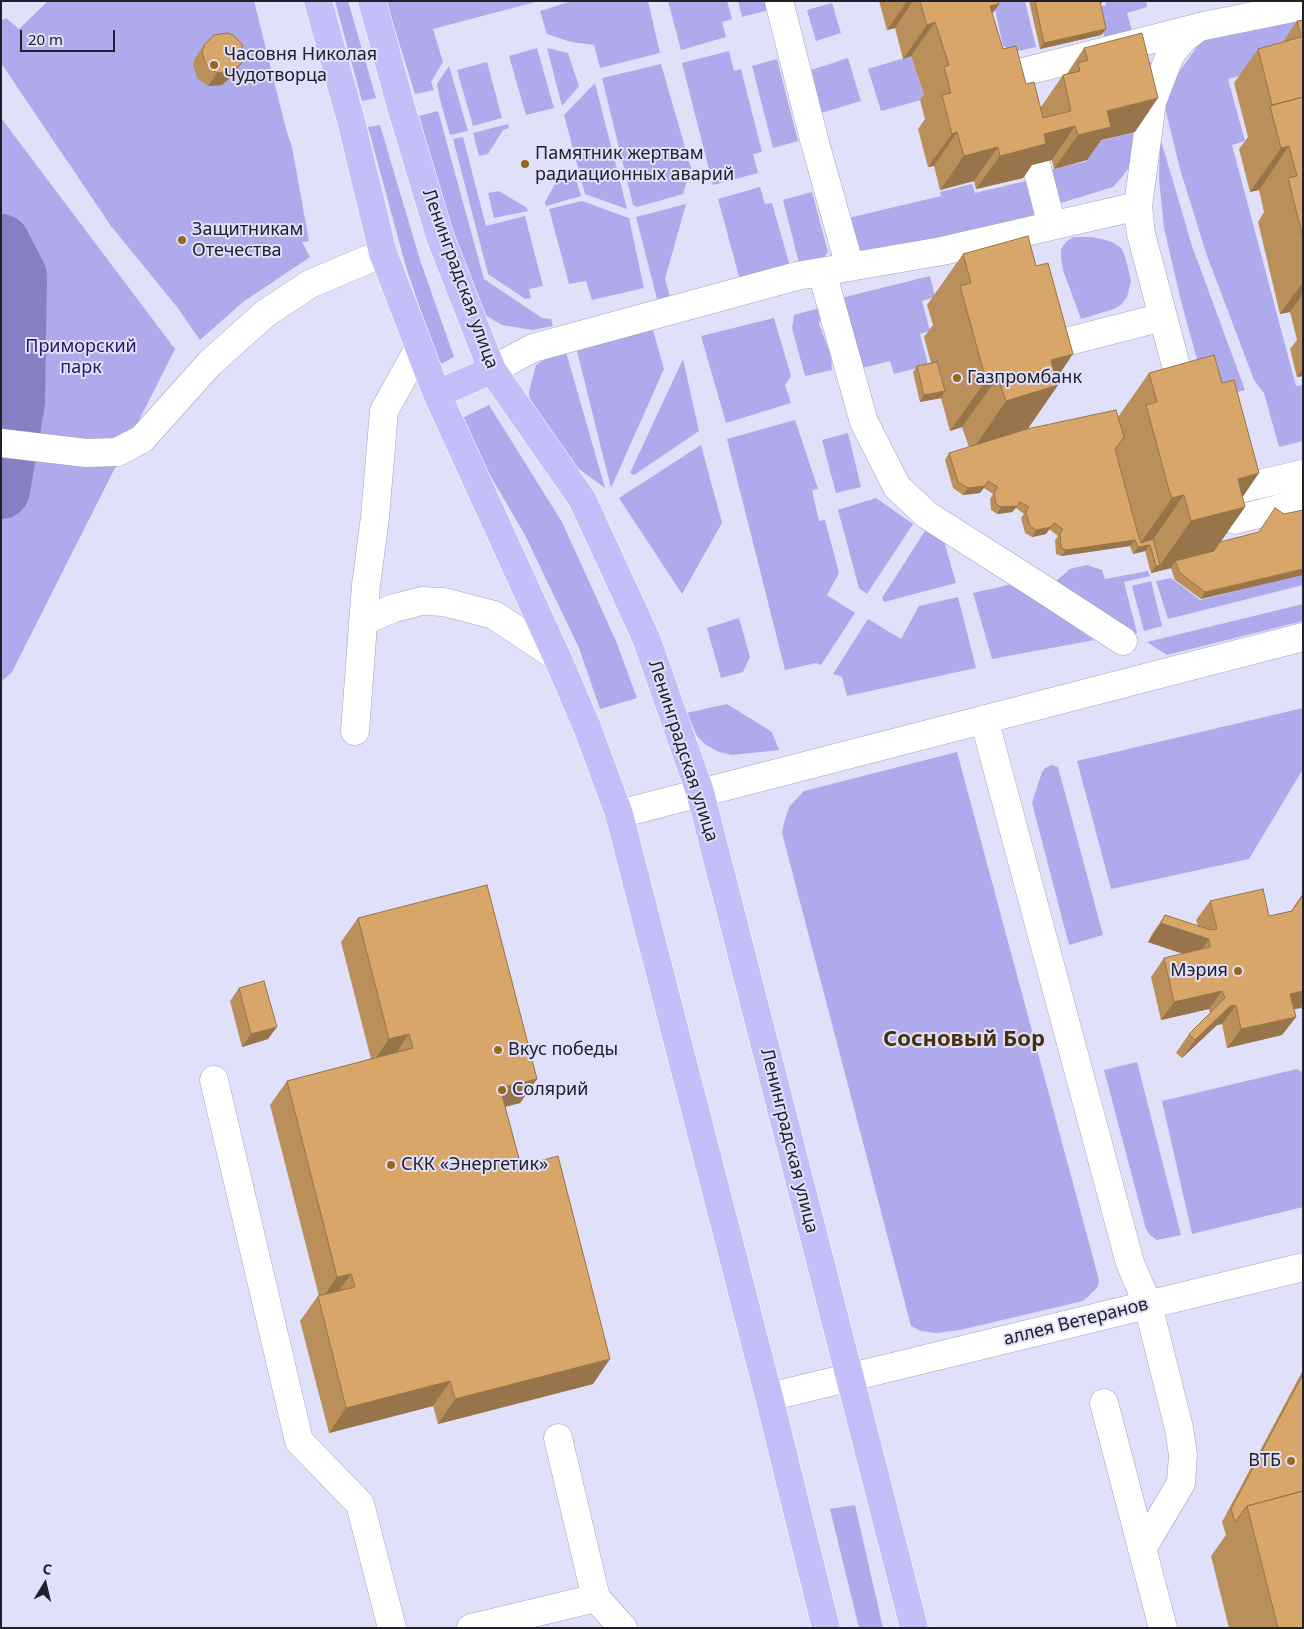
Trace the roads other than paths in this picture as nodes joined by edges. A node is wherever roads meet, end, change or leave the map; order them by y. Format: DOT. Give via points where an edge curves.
graph roads {
  1 [pos="318,1"];
  2 [pos="372,1"];
  3 [pos="780,1"];
  4 [pos="1303,6"];
  5 [pos="1199,27"];
  6 [pos="1021,102"];
  7 [pos="1032,151"];
  8 [pos="1138,206"];
  9 [pos="1052,226"];
  10 [pos="383,253"];
  11 [pos="850,267"];
  12 [pos="822,272"];
  13 [pos="1163,317"];
  14 [pos="1033,321"];
  15 [pos="419,348"];
  16 [pos="492,370"];
  17 [pos="437,394"];
  18 [pos="1201,416"];
  19 [pos="1,443"];
  20 [pos="363,621"];
  21 [pos="1303,637"];
  22 [pos="1123,641"];
  23 [pos="557,657"];
  24 [pos="984,719"];
  25 [pos="355,731"];
  26 [pos="700,792"];
  27 [pos="619,814"];
  28 [pos="214,1080"];
  29 [pos="1303,1267"];
  30 [pos="1148,1304"];
  31 [pos="849,1378"];
  32 [pos="769,1397"];
  33 [pos="1104,1404"];
  34 [pos="558,1438"];
  35 [pos="1142,1548"];
  36 [pos="596,1598"];
  37 [pos="392,1628"];
  38 [pos="471,1628"];
  39 [pos="623,1628"];
  40 [pos="826,1628"];
  41 [pos="914,1628"];
  42 [pos="1163,1628"];
  1 -- 10 [label="main road"];
  2 -- 16 [label="main road, Ленинградская улица" via="440,237"];
  3 -- 11 [label="street"];
  4 -- 5 [label="street"];
  5 -- 6 [label="street" via="1005,65"];
  5 -- 8 [label="street" via="1170,55 1152,102"];
  7 -- 9 [label="street"];
  8 -- 9 [label="street"];
  8 -- 13 [label="street" via="1142,240"];
  9 -- 11 [label="street" via="942,251"];
  10 -- 15 [label="main road"];
  10 -- 19 [label="street" via="310,284 266,313 210,363 142,439 117,452 86,453"];
  11 -- 12 [label="street"];
  12 -- 16 [label="street" via="533,348"];
  12 -- 22 [label="street" via="864,422 897,487 926,515"];
  13 -- 14 [label="street" via="1042,348"];
  13 -- 18 [label="street" via="1183,392 1193,390"];
  15 -- 17 [label="main road"];
  15 -- 20 [label="street" via="384,411"];
  16 -- 17 [label="main road"];
  16 -- 26 [label="main road, Ленинградская улица" via="582,499 646,638"];
  17 -- 23 [label="main road"];
  20 -- 23 [label="street" via="422,601 444,602 494,615"];
  20 -- 25 [label="street"];
  21 -- 24 [label="street"];
  23 -- 27 [label="main road"];
  24 -- 26 [label="street"];
  24 -- 30 [label="street" via="1130,1263"];
  26 -- 27 [label="street"];
  26 -- 31 [label="main road, Ленинградская улица"];
  27 -- 32 [label="main road"];
  28 -- 37 [label="street" via="299,1441 360,1504"];
  29 -- 30 [label="street, аллея Ветеранов"];
  30 -- 31 [label="street, аллея Ветеранов"];
  30 -- 35 [label="street" via="1183,1455 1181,1483"];
  31 -- 32 [label="street, аллея Ветеранов"];
  31 -- 41 [label="main road, Ленинградская улица"];
  32 -- 40 [label="main road"];
  33 -- 35 [label="street"];
  34 -- 36 [label="street"];
  35 -- 42 [label="street"];
  36 -- 38 [label="street"];
  36 -- 39 [label="street"];
}
